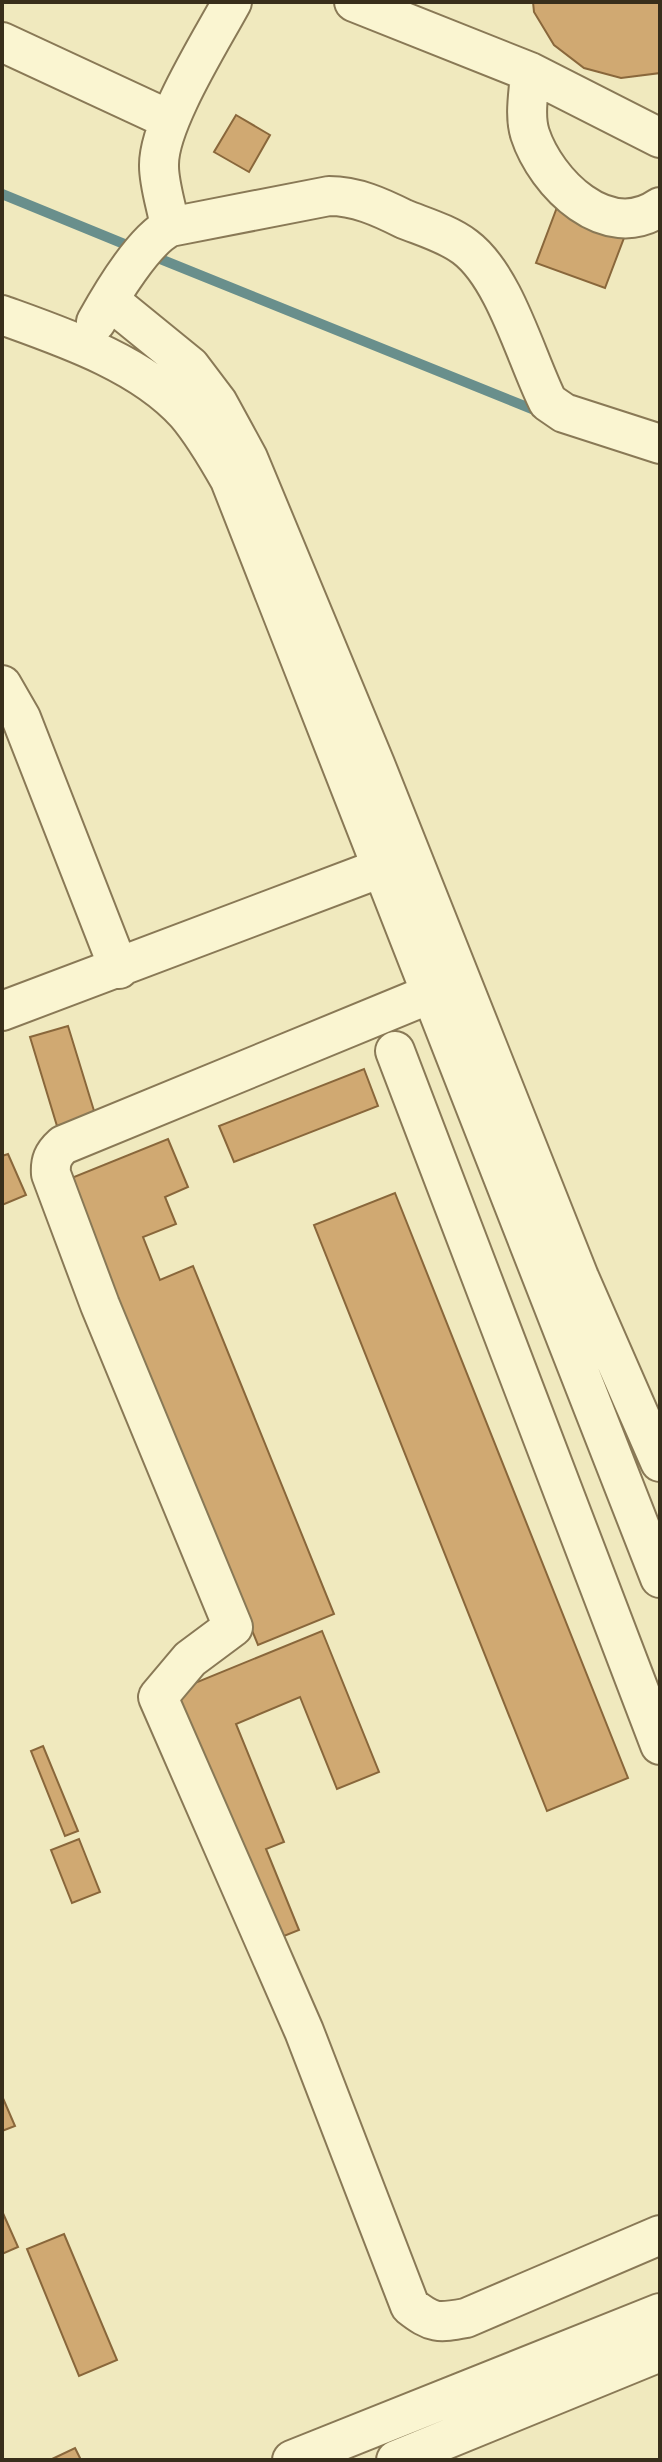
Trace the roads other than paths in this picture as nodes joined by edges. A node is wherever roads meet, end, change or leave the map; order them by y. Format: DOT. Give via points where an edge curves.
graph roads {
  1 [pos="232,2"];
  2 [pos="354,2"];
  3 [pos="2,42"];
  4 [pos="530,72"];
  5 [pos="170,120"];
  6 [pos="660,138"];
  7 [pos="660,207"];
  8 [pos="150,246"];
  9 [pos="109,300"];
  10 [pos="2,315"];
  11 [pos="83,345"];
  12 [pos="660,444"];
  13 [pos="2,685"];
  14 [pos="12,722"];
  15 [pos="381,868"];
  16 [pos="119,969"];
  17 [pos="430,994"];
  18 [pos="2,1011"];
  19 [pos="395,1051"];
  20 [pos="660,1462"];
  21 [pos="660,1578"];
  22 [pos="660,1745"];
  23 [pos="660,2235"];
  24 [pos="660,2313"];
  25 [pos="660,2352"];
  26 [pos="454,2394"];
  27 [pos="468,2430"];
  28 [pos="292,2460"];
  29 [pos="396,2460"];
  1 -- 5 [label="street"];
  2 -- 4 [label="street"];
  3 -- 5 [label="street"];
  4 -- 6 [label="street"];
  4 -- 7 [label="street" via="529,131 543,163 575,201 620,220"];
  5 -- 8 [label="street"];
  8 -- 9 [label="street"];
  8 -- 12 [label="street" via="329,196 372,204 463,245 479,259 496,282 548,402 564,413"];
  9 -- 11 [label="street"];
  9 -- 20 [label="street" via="190,366 248,458 579,1277"];
  10 -- 11 [label="street"];
  11 -- 15 [label="street" via="165,394 185,413 230,480"];
  13 -- 14 [label="street"];
  14 -- 16 [label="street"];
  15 -- 16 [label="street"];
  15 -- 17 [label="street"];
  16 -- 18 [label="street"];
  17 -- 21 [label="street"];
  17 -- 23 [label="street" via="63,1145 50,1162 51,1174 233,1627 190,1659 158,1697 304,2031 410,2306 439,2323 466,2318"];
  19 -- 22 [label="street"];
  24 -- 26 [label="street"];
  25 -- 27 [label="street"];
  26 -- 27 [label="street"];
  26 -- 28 [label="street"];
  27 -- 29 [label="street"];
}
